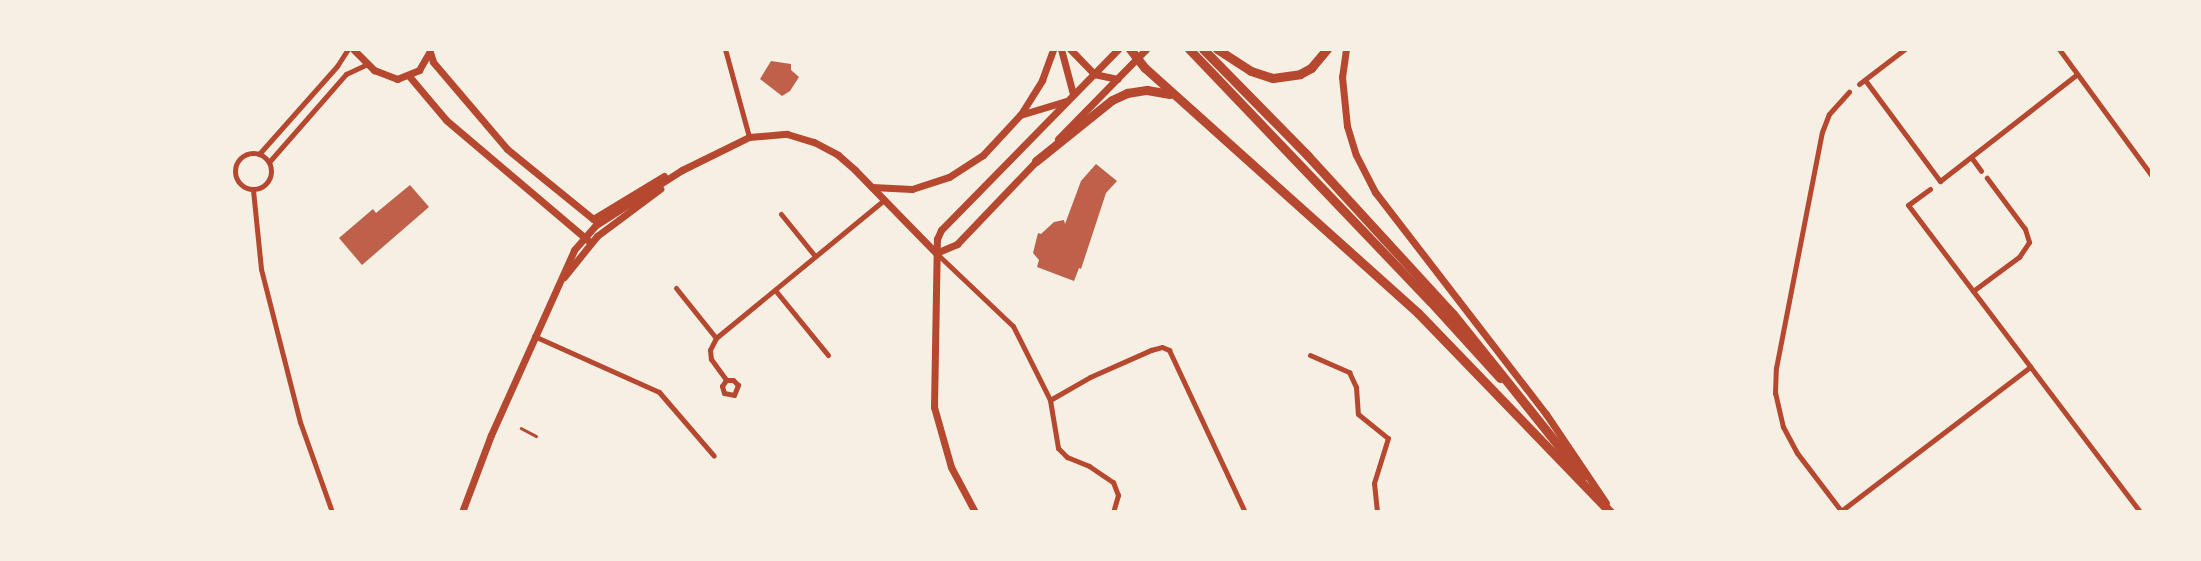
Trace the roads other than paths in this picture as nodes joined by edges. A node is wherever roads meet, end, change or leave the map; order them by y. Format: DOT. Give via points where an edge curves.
graph roads {
  1 [pos="348,49"];
  2 [pos="353,49"];
  3 [pos="725,49"];
  4 [pos="1053,49"];
  5 [pos="1062,49"];
  6 [pos="1070,49"];
  7 [pos="1118,49"];
  8 [pos="1130,49"];
  9 [pos="1146,49"];
  10 [pos="1189,49"];
  11 [pos="1203,49"];
  12 [pos="1217,49"];
  13 [pos="1327,49"];
  14 [pos="1346,49"];
  15 [pos="1905,49"];
  16 [pos="2059,49"];
  17 [pos="430,50"];
  18 [pos="1136,60"];
  19 [pos="367,64"];
  20 [pos="1094,74"];
  21 [pos="2076,75"];
  22 [pos="409,76"];
  23 [pos="1117,79"];
  24 [pos="1849,92"];
  25 [pos="1073,94"];
  26 [pos="1178,98"];
  27 [pos="1066,101"];
  28 [pos="1020,115"];
  29 [pos="748,138"];
  30 [pos="259,154"];
  31 [pos="1971,157"];
  32 [pos="1036,161"];
  33 [pos="269,163"];
  34 [pos="682,170"];
  35 [pos="1981,170"];
  36 [pos="2152,176"];
  37 [pos="1987,178"];
  38 [pos="871,187"];
  39 [pos="1930,189"];
  40 [pos="253,190"];
  41 [pos="884,200"];
  42 [pos="781,214"];
  43 [pos="594,222"];
  44 [pos="589,239"];
  45 [pos="936,253"];
  46 [pos="815,256"];
  47 [pos="676,288"];
  48 [pos="775,290"];
  49 [pos="1973,291"];
  50 [pos="534,337"];
  51 [pos="716,338"];
  52 [pos="828,355"];
  53 [pos="1310,355"];
  54 [pos="2030,367"];
  55 [pos="726,380"];
  56 [pos="1050,400"];
  57 [pos="1538,421"];
  58 [pos="714,456"];
  59 [pos="1841,511"];
  60 [pos="332,512"];
  61 [pos="462,512"];
  62 [pos="975,512"];
  63 [pos="1113,512"];
  64 [pos="1244,512"];
  65 [pos="1377,512"];
  66 [pos="1611,512"];
  67 [pos="2140,512"];
  1 -- 30 [label="street"];
  2 -- 19 [label="street"];
  3 -- 29 [label="street"];
  4 -- 28 [label="street" via="1042,80"];
  5 -- 25 [label="street"];
  6 -- 20 [label="street"];
  7 -- 20 [label="street"];
  8 -- 18 [label="main road"];
  9 -- 18 [label="street"];
  10 -- 57 [label="main road" via="1430,300"];
  11 -- 57 [label="main road" via="1444,303"];
  12 -- 13 [label="main road" via="1251,71 1273,78 1300,74"];
  14 -- 66 [label="street" via="1342,77 1347,125 1375,192 1546,414"];
  15 -- 31 [label="street" via="1862,82 1940,181"];
  16 -- 21 [label="street"];
  17 -- 22 [label="street"];
  17 -- 43 [label="street" via="433,62 507,149"];
  18 -- 23 [label="street"];
  18 -- 26 [label="main road"];
  19 -- 22 [label="street" via="391,78"];
  19 -- 33 [label="street" via="346,74"];
  20 -- 23 [label="street"];
  20 -- 25 [label="street"];
  21 -- 31 [label="street"];
  21 -- 36 [label="street"];
  22 -- 44 [label="street" via="446,120"];
  23 -- 32 [label="street"];
  24 -- 59 [label="street" via="1829,114 1822,132 1775,393 1783,427 1797,453"];
  25 -- 27 [label="street"];
  26 -- 32 [label="main road" via="1157,90 1127,93 1098,110"];
  26 -- 66 [label="main road" via="1418,313"];
  27 -- 28 [label="street"];
  27 -- 45 [label="street" via="941,230"];
  28 -- 38 [label="street" via="977,160 950,177 912,189"];
  29 -- 34 [label="street"];
  29 -- 38 [label="street" via="787,134 814,142 838,155"];
  30 -- 33 [label="street"];
  30 -- 40 [label="street" via="244,156 235,169 238,182"];
  31 -- 35 [label="street"];
  32 -- 45 [label="street" via="957,244"];
  33 -- 40 [label="street" via="268,181"];
  34 -- 43 [label="street" via="649,184"];
  34 -- 44 [label="street"];
  37 -- 49 [label="street" via="2025,229 2029,242 2019,257"];
  38 -- 41 [label="street"];
  39 -- 49 [label="street" via="1908,205"];
  40 -- 60 [label="street" via="261,269 300,422"];
  41 -- 45 [label="street"];
  41 -- 46 [label="street"];
  42 -- 46 [label="street"];
  43 -- 44 [label="street"];
  44 -- 50 [label="street" via="574,250"];
  45 -- 56 [label="street" via="1013,326"];
  45 -- 62 [label="street" via="934,408 951,467"];
  46 -- 48 [label="street"];
  47 -- 51 [label="street"];
  48 -- 51 [label="street"];
  48 -- 52 [label="street"];
  49 -- 54 [label="street"];
  50 -- 58 [label="street" via="659,393"];
  50 -- 61 [label="street"];
  51 -- 55 [label="street" via="710,354"];
  53 -- 65 [label="street" via="1349,372 1356,387 1358,414 1388,438 1374,483"];
  54 -- 59 [label="street"];
  54 -- 67 [label="street"];
  56 -- 63 [label="street" via="1058,448 1111,479 1118,495"];
  56 -- 64 [label="street" via="1151,350 1168,349 1179,364"];
  57 -- 66 [label="main road"];
}
